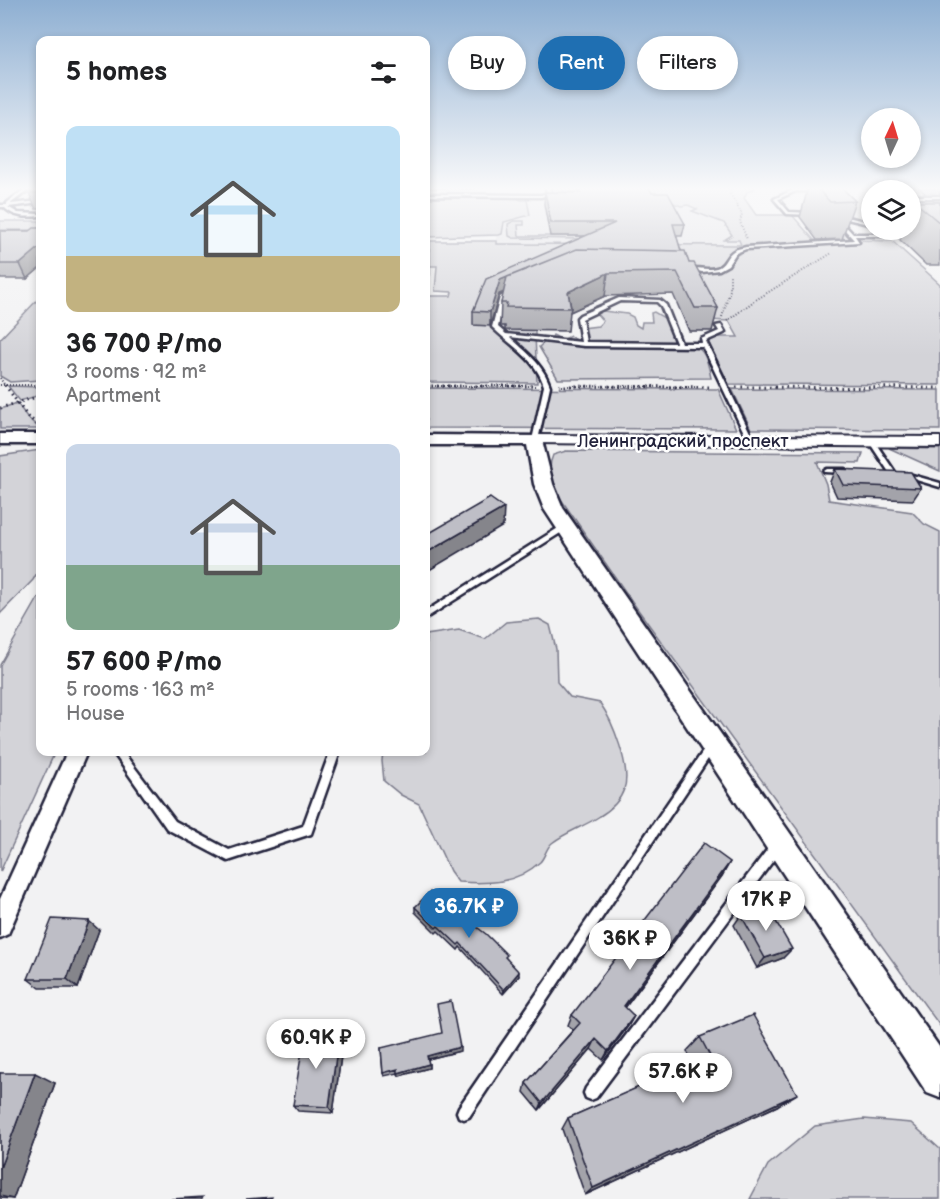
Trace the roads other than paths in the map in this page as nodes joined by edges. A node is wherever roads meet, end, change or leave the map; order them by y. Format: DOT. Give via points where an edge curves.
graph roads {
  1 [pos="829,244"];
  2 [pos="679,268"];
  3 [pos="516,290"];
  4 [pos="719,326"];
  5 [pos="504,335"];
  6 [pos="584,344"];
  7 [pos="679,345"];
  8 [pos="705,345"];
  9 [pos="0,439"];
  10 [pos="36,439"];
  11 [pos="430,440"];
  12 [pos="535,440"];
  13 [pos="751,441"];
  14 [pos="872,442"];
  15 [pos="940,442"];
  16 [pos="828,471"];
  17 [pos="849,471"];
  18 [pos="881,472"];
  19 [pos="892,472"];
  20 [pos="940,485"];
  21 [pos="566,527"];
  22 [pos="430,612"];
  23 [pos="714,743"];
  24 [pos="75,756"];
  25 [pos="121,756"];
  26 [pos="334,756"];
  27 [pos="780,842"];
  28 [pos="0,926"];
  29 [pos="940,1080"];
  30 [pos="591,1093"];
  31 [pos="464,1112"];
  1 -- 2 [label="lane" via="750,248 734,252 721,268"];
  3 -- 5 [label="lane" via="502,297 495,327"];
  4 -- 8 [label="lane" via="722,332 703,340"];
  5 -- 6 [label="lane"];
  5 -- 12 [label="lane" via="540,368 547,386"];
  6 -- 7 [label="lane"];
  6 -- 7 [label="lane" via="579,319 619,299 663,305"];
  7 -- 8 [label="lane"];
  8 -- 13 [label="lane"];
  9 -- 10 [label="main road"];
  11 -- 12 [label="main road, Ленинградский проспект"];
  12 -- 13 [label="street, Ленинградский проспект"];
  12 -- 21 [label="main road" via="544,490"];
  13 -- 14 [label="street, Ленинградский проспект"];
  14 -- 15 [label="street, Ленинградский проспект"];
  14 -- 19 [label="lane"];
  16 -- 17 [label="lane"];
  18 -- 19 [label="lane"];
  19 -- 20 [label="lane"];
  21 -- 22 [label="lane"];
  21 -- 23 [label="main road"];
  23 -- 27 [label="main road"];
  23 -- 31 [label="lane"];
  24 -- 28 [label="street"];
  25 -- 26 [label="lane" via="171,825 228,856 307,830"];
  27 -- 29 [label="main road"];
  27 -- 30 [label="lane"];
}
